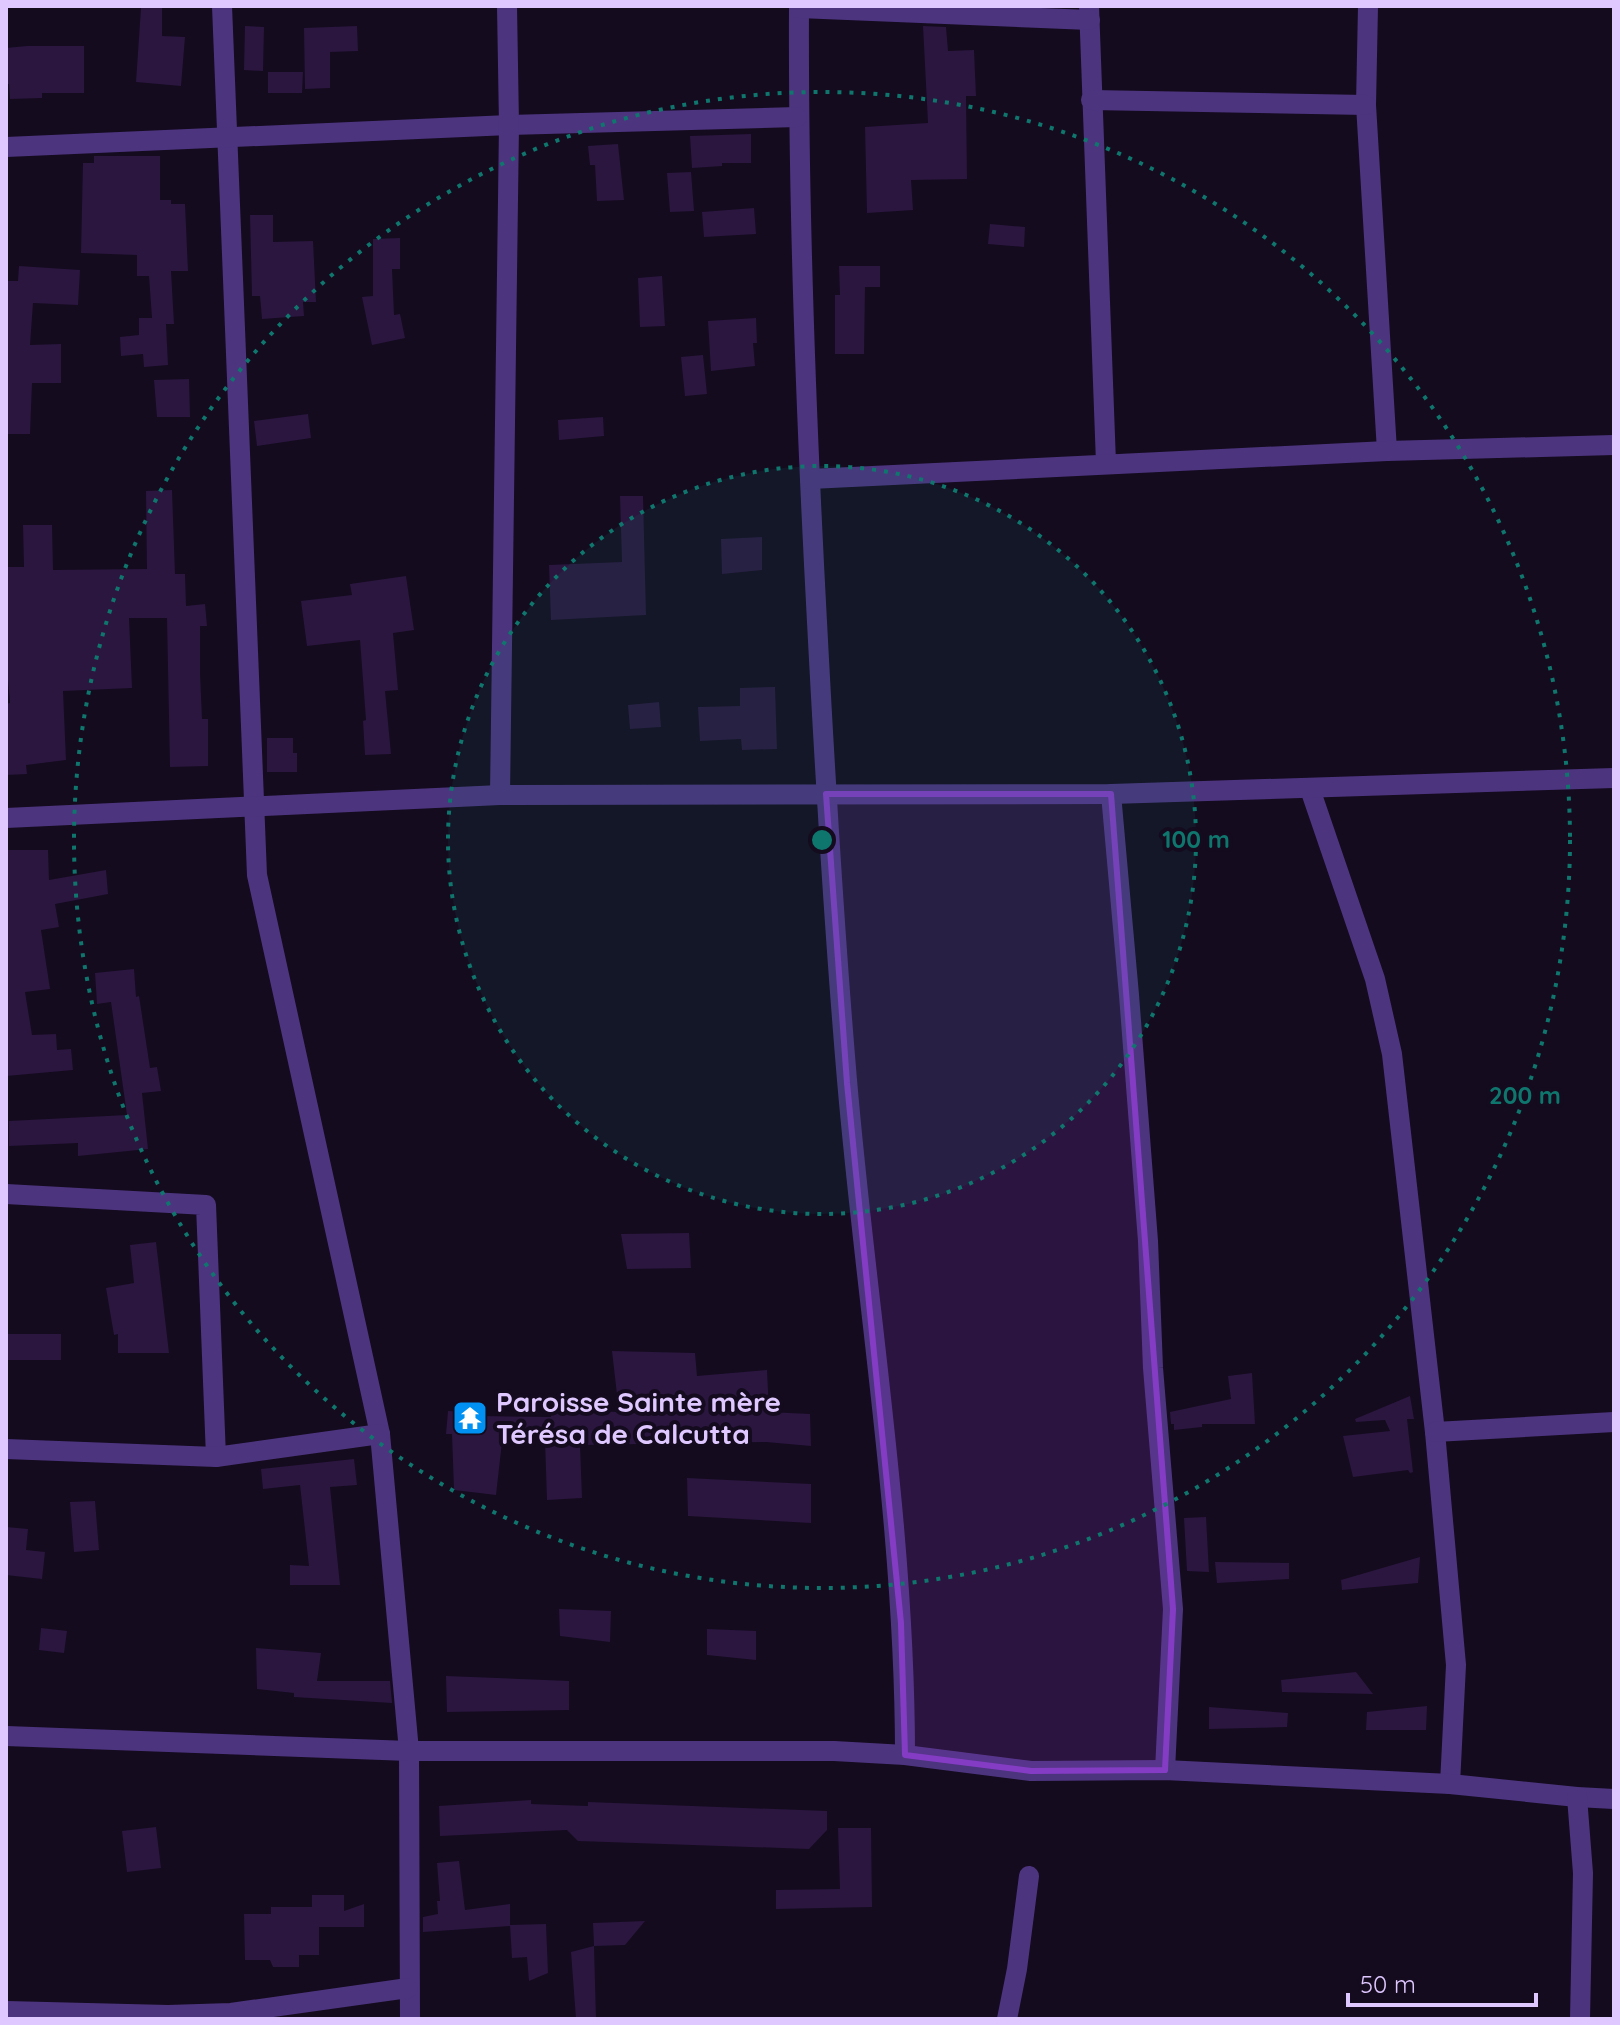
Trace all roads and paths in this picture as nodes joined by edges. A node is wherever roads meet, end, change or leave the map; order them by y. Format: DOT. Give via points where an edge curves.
graph roads {
  1 [pos="222,6"];
  2 [pos="507,6"];
  3 [pos="1368,6"];
  4 [pos="799,7"];
  5 [pos="1090,13"];
  6 [pos="1091,100"];
  7 [pos="1366,105"];
  8 [pos="797,117"];
  9 [pos="509,125"];
  10 [pos="229,137"];
  11 [pos="6,147"];
  12 [pos="1614,445"];
  13 [pos="1387,451"];
  14 [pos="1106,463"];
  15 [pos="810,479"];
  16 [pos="1614,778"];
  17 [pos="1310,789"];
  18 [pos="826,794"];
  19 [pos="1111,794"];
  20 [pos="500,795"];
  21 [pos="255,806"];
  22 [pos="6,818"];
  23 [pos="6,1194"];
  24 [pos="1614,1422"];
  25 [pos="1435,1432"];
  26 [pos="380,1434"];
  27 [pos="6,1449"];
  28 [pos="216,1457"];
  29 [pos="6,1736"];
  30 [pos="409,1751"];
  31 [pos="905,1755"];
  32 [pos="1165,1770"];
  33 [pos="1450,1784"];
  34 [pos="1577,1797"];
  35 [pos="1614,1799"];
  36 [pos="1029,1876"];
  37 [pos="408,1988"];
  38 [pos="6,2011"];
  39 [pos="410,2019"];
  40 [pos="1007,2019"];
  41 [pos="1580,2019"];
  1 -- 10 [label="street"];
  2 -- 9 [label="street"];
  3 -- 7 [label="street"];
  4 -- 5 [label="street"];
  4 -- 8 [label="street"];
  5 -- 6 [label="street"];
  6 -- 7 [label="street"];
  6 -- 14 [label="street"];
  7 -- 13 [label="street"];
  8 -- 9 [label="street"];
  8 -- 15 [label="street"];
  9 -- 10 [label="street"];
  9 -- 20 [label="street"];
  10 -- 11 [label="street"];
  10 -- 21 [label="street"];
  12 -- 13 [label="street"];
  13 -- 14 [label="street"];
  14 -- 15 [label="street"];
  15 -- 18 [label="street"];
  16 -- 17 [label="street"];
  17 -- 19 [label="street"];
  17 -- 25 [label="street" via="1383,1008 1392,1054"];
  18 -- 19 [label="street"];
  18 -- 20 [label="street"];
  18 -- 31 [label="street" via="847,1083 901,1623"];
  19 -- 32 [label="street" via="1173,1609"];
  20 -- 21 [label="street"];
  21 -- 22 [label="street"];
  21 -- 26 [label="street" via="257,875"];
  23 -- 28 [label="street" via="206,1205"];
  24 -- 25 [label="street"];
  25 -- 33 [label="street" via="1456,1665"];
  26 -- 28 [label="street"];
  26 -- 30 [label="street"];
  27 -- 28 [label="street"];
  29 -- 30 [label="street"];
  30 -- 31 [label="street"];
  30 -- 37 [label="street"];
  31 -- 32 [label="street" via="1031,1771"];
  32 -- 33 [label="street"];
  33 -- 34 [label="street"];
  34 -- 35 [label="street"];
  34 -- 41 [label="street" via="1583,1873"];
  36 -- 40 [label="street"];
  37 -- 38 [label="street" via="231,2013"];
  37 -- 39 [label="street"];
}
